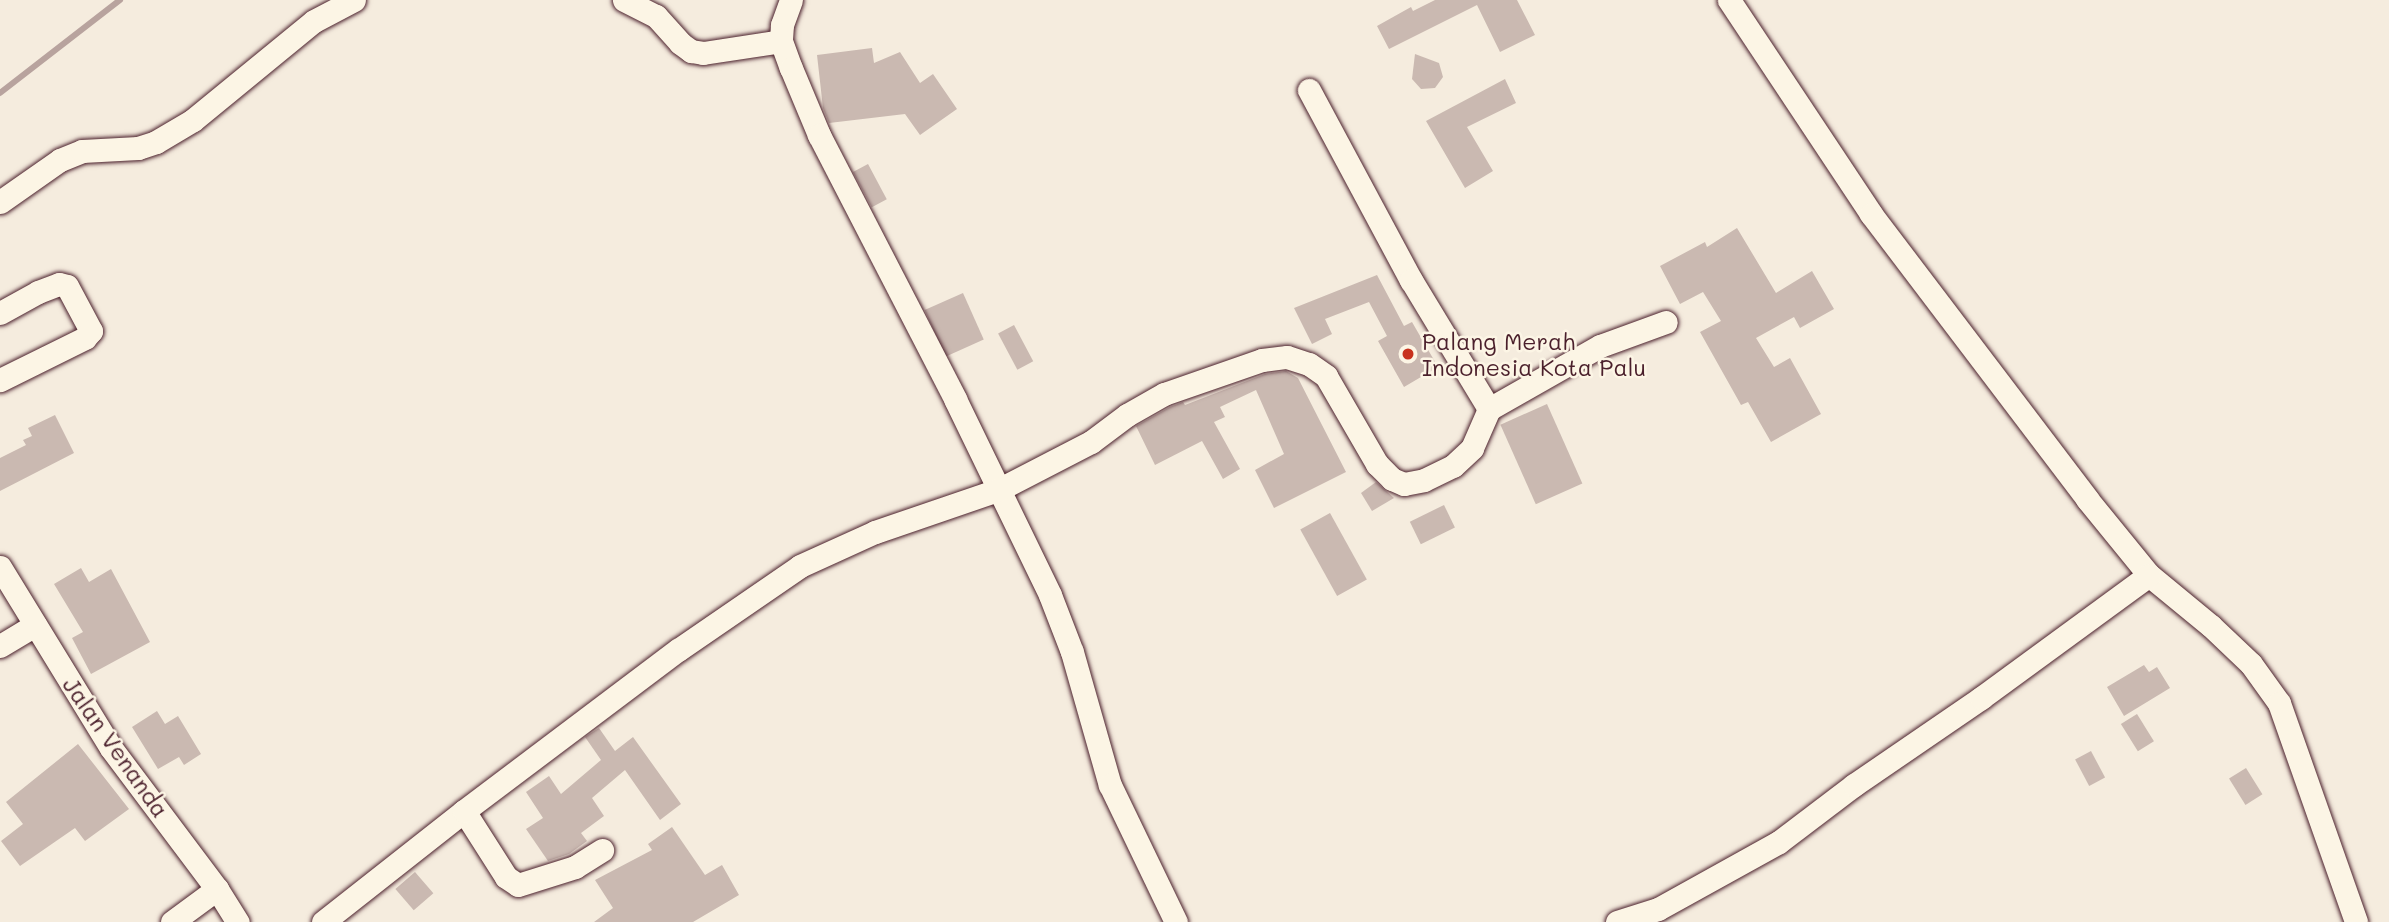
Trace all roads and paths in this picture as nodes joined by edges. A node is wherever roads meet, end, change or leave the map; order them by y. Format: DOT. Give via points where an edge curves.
graph roads {
  1 [pos="354,0"];
  2 [pos="624,0"];
  3 [pos="790,0"];
  4 [pos="1728,0"];
  5 [pos="781,41"];
  6 [pos="1309,90"];
  7 [pos="0,202"];
  8 [pos="0,313"];
  9 [pos="1666,322"];
  10 [pos="0,380"];
  11 [pos="1489,409"];
  12 [pos="998,490"];
  13 [pos="0,567"];
  14 [pos="2149,575"];
  15 [pos="35,625"];
  16 [pos="0,646"];
  17 [pos="464,810"];
  18 [pos="602,850"];
  19 [pos="217,889"];
  20 [pos="172,922"];
  21 [pos="237,922"];
  22 [pos="323,922"];
  23 [pos="1177,922"];
  24 [pos="1617,922"];
  25 [pos="2356,922"];
  1 -- 7 [label="street" via="314,21 193,120 156,142 138,148 82,151 60,160"];
  2 -- 5 [label="street" via="656,16 691,51"];
  3 -- 5 [label="street"];
  4 -- 14 [label="street" via="1822,145 1936,303"];
  5 -- 12 [label="street" via="819,135"];
  6 -- 11 [label="street" via="1411,280"];
  8 -- 10 [label="street" via="38,292 68,285 91,331"];
  9 -- 11 [label="street" via="1600,346"];
  11 -- 12 [label="street" via="1472,447 1453,466 1404,484 1377,464 1326,376 1287,357 1262,360 1164,394 1091,442"];
  12 -- 17 [label="street" via="875,532 800,566 678,650"];
  12 -- 23 [label="street" via="1059,618 1110,785"];
  13 -- 15 [label="street, Jalan Venanda"];
  14 -- 24 [label="street" via="1779,842 1658,909"];
  14 -- 25 [label="street" via="2251,664 2279,703"];
  15 -- 16 [label="street"];
  15 -- 19 [label="street, Jalan Venanda" via="111,748"];
  17 -- 18 [label="street" via="506,877 518,885 575,867"];
  17 -- 22 [label="street"];
  19 -- 20 [label="street"];
  19 -- 21 [label="street, Jalan Venanda"];
}
